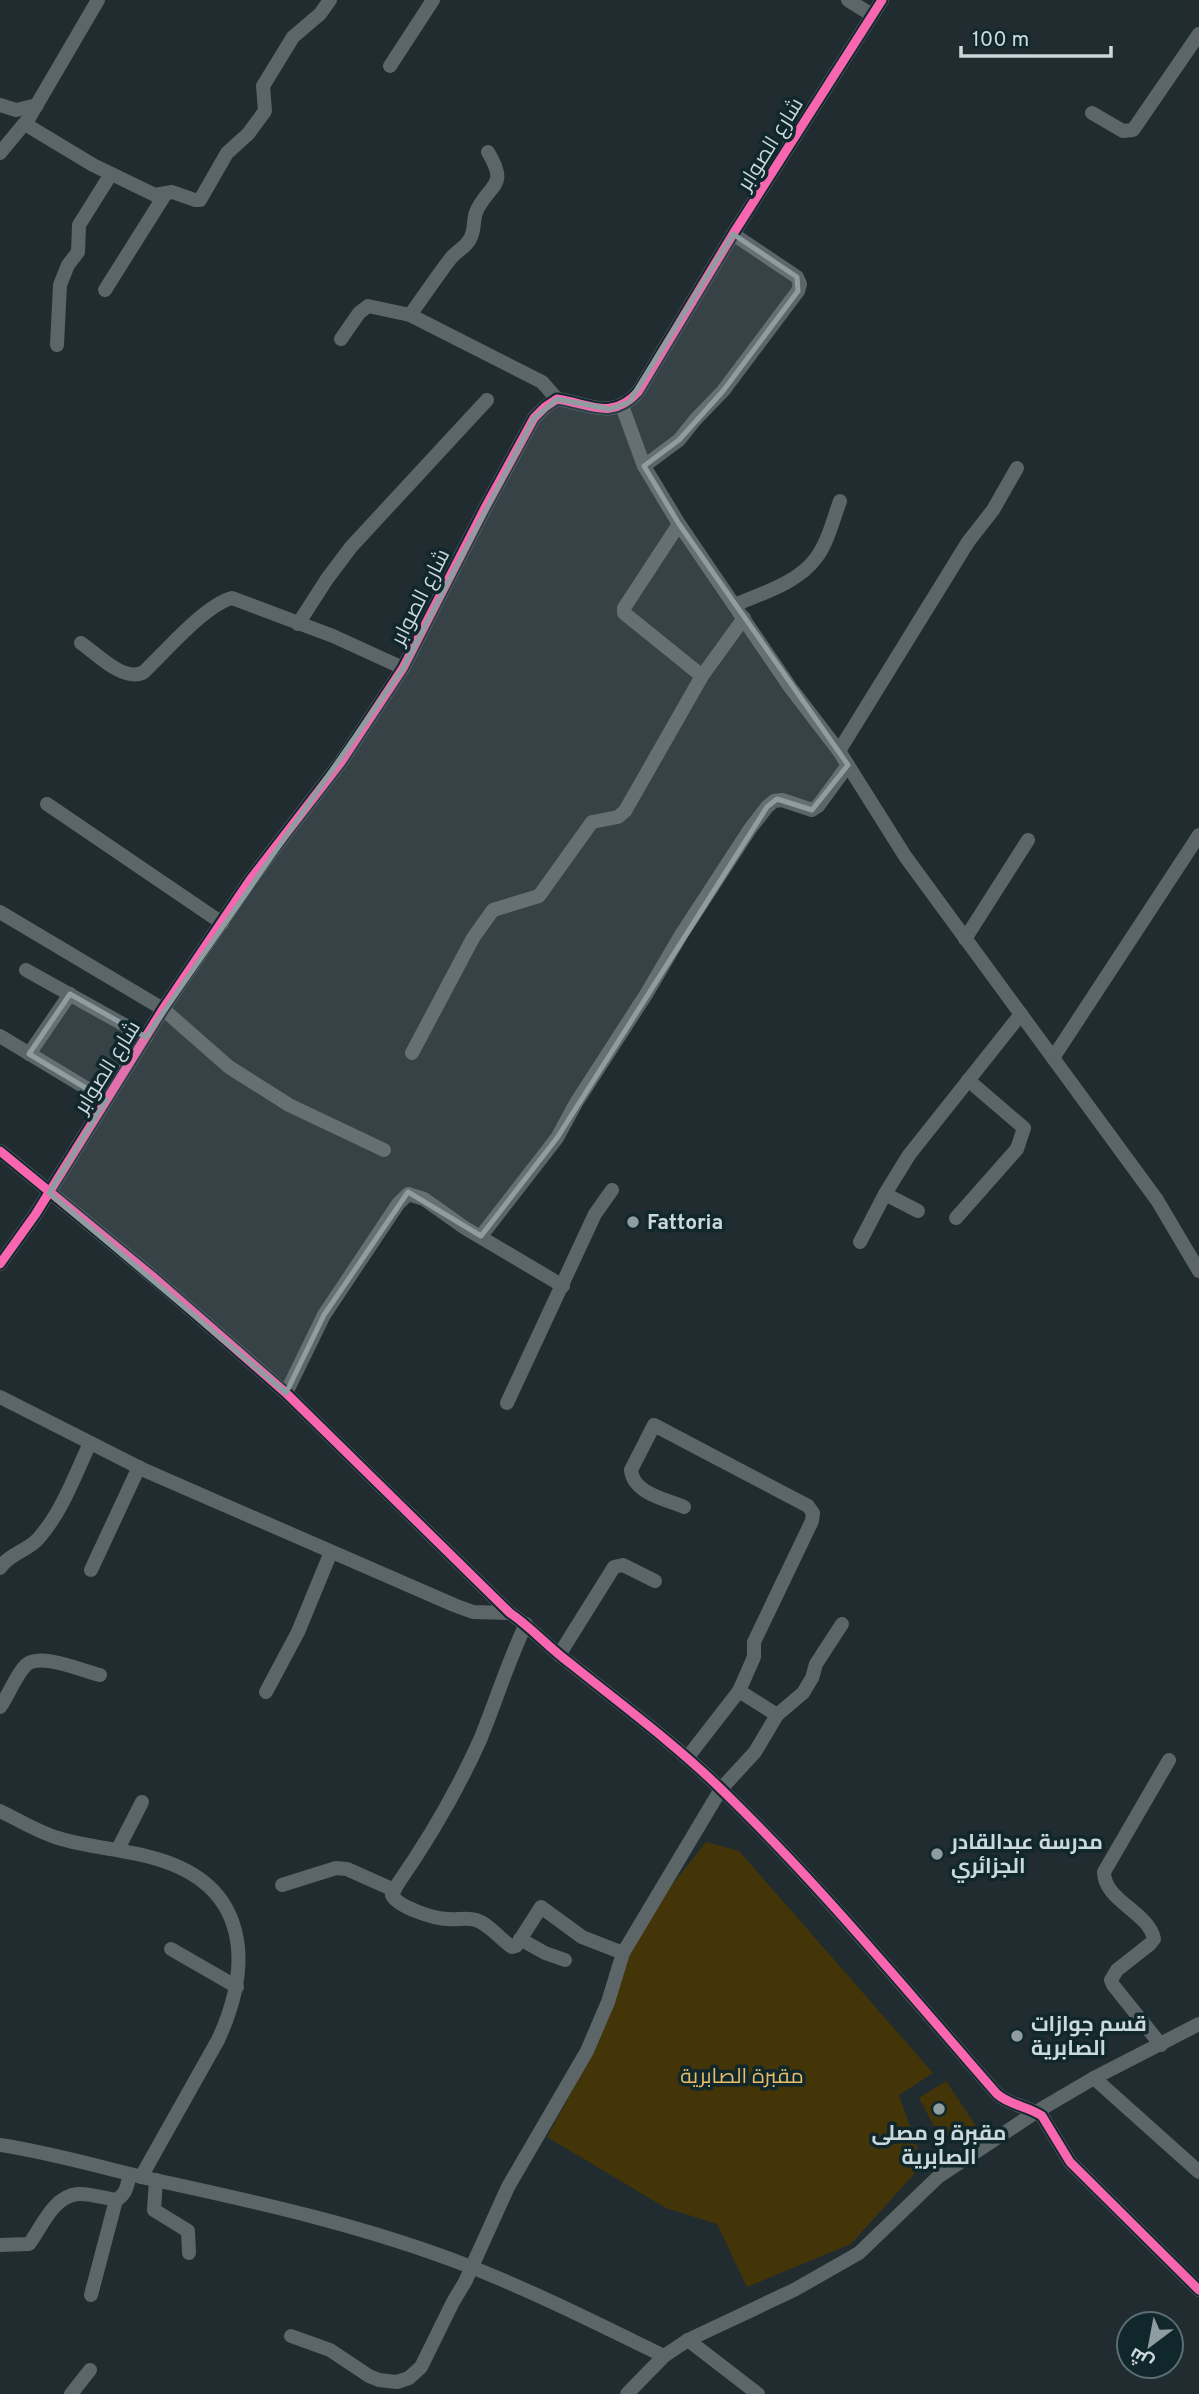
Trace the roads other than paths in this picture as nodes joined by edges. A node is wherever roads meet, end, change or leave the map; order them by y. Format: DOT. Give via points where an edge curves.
graph roads {
  1 [pos="97,0"];
  2 [pos="330,0"];
  3 [pos="433,0"];
  4 [pos="848,0"];
  5 [pos="882,0"];
  6 [pos="872,15"];
  7 [pos="1199,34"];
  8 [pos="390,66"];
  9 [pos="0,105"];
  10 [pos="37,105"];
  11 [pos="1093,113"];
  12 [pos="25,124"];
  13 [pos="488,152"];
  14 [pos="0,153"];
  15 [pos="111,174"];
  16 [pos="166,193"];
  17 [pos="733,234"];
  18 [pos="105,290"];
  19 [pos="410,315"];
  20 [pos="341,339"];
  21 [pos="57,345"];
  22 [pos="487,400"];
  23 [pos="557,400"];
  24 [pos="622,406"];
  25 [pos="644,466"];
  26 [pos="1017,468"];
  27 [pos="840,502"];
  28 [pos="679,524"];
  29 [pos="739,612"];
  30 [pos="298,624"];
  31 [pos="81,643"];
  32 [pos="403,668"];
  33 [pos="702,676"];
  34 [pos="839,751"];
  35 [pos="848,765"];
  36 [pos="47,804"];
  37 [pos="1199,835"];
  38 [pos="1028,840"];
  39 [pos="0,912"];
  40 [pos="222,923"];
  41 [pos="965,939"];
  42 [pos="26,970"];
  43 [pos="70,994"];
  44 [pos="163,1009"];
  45 [pos="1020,1014"];
  46 [pos="0,1036"];
  47 [pos="146,1037"];
  48 [pos="412,1053"];
  49 [pos="29,1054"];
  50 [pos="1053,1058"];
  51 [pos="968,1080"];
  52 [pos="106,1100"];
  53 [pos="384,1150"];
  54 [pos="0,1151"];
  55 [pos="612,1189"];
  56 [pos="49,1193"];
  57 [pos="885,1194"];
  58 [pos="918,1211"];
  59 [pos="956,1218"];
  60 [pos="481,1236"];
  61 [pos="860,1242"];
  62 [pos="0,1264"];
  63 [pos="1199,1271"];
  64 [pos="563,1286"];
  65 [pos="286,1393"];
  66 [pos="0,1397"];
  67 [pos="507,1403"];
  68 [pos="90,1443"];
  69 [pos="139,1467"];
  70 [pos="684,1507"];
  71 [pos="331,1552"];
  72 [pos="0,1568"];
  73 [pos="91,1570"];
  74 [pos="655,1581"];
  75 [pos="510,1613"];
  76 [pos="526,1624"];
  77 [pos="842,1624"];
  78 [pos="558,1655"];
  79 [pos="100,1675"];
  80 [pos="739,1691"];
  81 [pos="266,1692"];
  82 [pos="0,1707"];
  83 [pos="777,1715"];
  84 [pos="687,1759"];
  85 [pos="1169,1760"];
  86 [pos="721,1789"];
  87 [pos="142,1802"];
  88 [pos="0,1811"];
  89 [pos="118,1849"];
  90 [pos="282,1885"];
  91 [pos="394,1890"];
  92 [pos="520,1939"];
  93 [pos="171,1949"];
  94 [pos="623,1953"];
  95 [pos="565,1960"];
  96 [pos="237,1987"];
  97 [pos="1199,2024"];
  98 [pos="1161,2045"];
  99 [pos="1094,2078"];
  100 [pos="1036,2112"];
  101 [pos="0,2145"];
  102 [pos="1199,2172"];
  103 [pos="142,2177"];
  104 [pos="116,2200"];
  105 [pos="0,2245"];
  106 [pos="189,2253"];
  107 [pos="471,2267"];
  108 [pos="1199,2290"];
  109 [pos="91,2295"];
  110 [pos="291,2336"];
  111 [pos="688,2340"];
  112 [pos="664,2356"];
  113 [pos="90,2370"];
  114 [pos="71,2394"];
  115 [pos="627,2394"];
  116 [pos="758,2394"];
  1 -- 10 [label="street"];
  2 -- 16 [label="street" via="293,37 263,86 265,111 228,153 202,198"];
  3 -- 8 [label="street"];
  4 -- 6 [label="street"];
  5 -- 6 [label="street, شارع الصوابر"];
  6 -- 17 [label="street, شارع الصوابر"];
  7 -- 11 [label="street" via="1133,130 1123,131"];
  9 -- 10 [label="street" via="16,110"];
  10 -- 12 [label="street"];
  12 -- 14 [label="street"];
  12 -- 15 [label="street"];
  13 -- 19 [label="street" via="497,168 495,187 476,211 470,239"];
  15 -- 16 [label="street" via="155,195"];
  15 -- 21 [label="street" via="79,225 78,252 63,275"];
  16 -- 18 [label="street"];
  17 -- 24 [label="street, شارع الصوابر" via="638,392"];
  17 -- 25 [label="street" via="797,277 798,291 723,391 679,440"];
  19 -- 20 [label="street" via="368,306"];
  19 -- 23 [label="street" via="542,382"];
  22 -- 30 [label="street" via="357,540"];
  23 -- 24 [label="street" via="599,408"];
  23 -- 32 [label="street, شارع الصوابر" via="540,412 524,433"];
  24 -- 25 [label="street"];
  25 -- 28 [label="street"];
  26 -- 34 [label="street"];
  27 -- 29 [label="street" via="821,550 809,566"];
  28 -- 29 [label="street"];
  28 -- 33 [label="street" via="624,613"];
  29 -- 33 [label="street"];
  29 -- 34 [label="street"];
  30 -- 31 [label="street" via="246,602 221,601 137,676 116,668"];
  30 -- 32 [label="street"];
  32 -- 40 [label="street, شارع الصوابر" via="341,762"];
  33 -- 48 [label="street" via="625,811 592,822 538,896 493,910 472,938"];
  34 -- 35 [label="street"];
  35 -- 41 [label="street"];
  35 -- 60 [label="street" via="812,810 782,800 767,807 696,912 557,1139"];
  36 -- 40 [label="street"];
  37 -- 50 [label="street"];
  38 -- 41 [label="street"];
  39 -- 44 [label="street"];
  40 -- 44 [label="street, شارع الصوابر"];
  41 -- 45 [label="street"];
  42 -- 43 [label="street"];
  43 -- 47 [label="street"];
  43 -- 49 [label="street"];
  44 -- 47 [label="street, شارع الصوابر"];
  44 -- 53 [label="street" via="229,1067 289,1105"];
  45 -- 50 [label="street"];
  45 -- 51 [label="street"];
  46 -- 49 [label="street"];
  47 -- 52 [label="street, شارع الصوابر"];
  49 -- 52 [label="street"];
  50 -- 63 [label="street" via="1157,1200"];
  51 -- 57 [label="street" via="909,1155"];
  51 -- 59 [label="street" via="1024,1128 1017,1149"];
  52 -- 56 [label="street, شارع الصوابر"];
  54 -- 56 [label="street"];
  55 -- 64 [label="street" via="595,1214"];
  56 -- 62 [label="street, شارع الصوابر"];
  56 -- 65 [label="street"];
  57 -- 58 [label="street"];
  57 -- 61 [label="street"];
  60 -- 64 [label="street"];
  60 -- 65 [label="street" via="424,1199 408,1194 403,1198 324,1315"];
  64 -- 67 [label="street"];
  65 -- 75 [label="street"];
  66 -- 68 [label="street"];
  68 -- 69 [label="street"];
  68 -- 72 [label="street" via="45,1531"];
  69 -- 71 [label="street"];
  69 -- 73 [label="street"];
  70 -- 80 [label="street" via="638,1487 631,1474 654,1425 808,1506 813,1513 754,1642 754,1657"];
  71 -- 75 [label="street" via="473,1612"];
  71 -- 81 [label="street" via="298,1632"];
  74 -- 78 [label="street" via="623,1565 614,1567"];
  75 -- 76 [label="street"];
  76 -- 78 [label="street"];
  76 -- 91 [label="street" via="460,1781"];
  77 -- 83 [label="street" via="803,1693"];
  78 -- 84 [label="street"];
  79 -- 82 [label="street" via="34,1660 25,1666"];
  80 -- 83 [label="street"];
  80 -- 84 [label="street"];
  83 -- 86 [label="street" via="755,1752"];
  84 -- 86 [label="street"];
  85 -- 98 [label="street" via="1104,1872 1108,1885 1154,1939 1111,1980"];
  86 -- 94 [label="street"];
  86 -- 100 [label="street" via="823,1896 997,2094"];
  87 -- 89 [label="street"];
  88 -- 89 [label="street" via="58,1838"];
  89 -- 96 [label="street" via="184,1869 215,1891 227,1907 236,1934"];
  90 -- 91 [label="street" via="336,1868"];
  91 -- 92 [label="street" via="397,1903 441,1919 481,1922 512,1947"];
  92 -- 94 [label="street" via="541,1907 582,1937"];
  92 -- 95 [label="street"];
  93 -- 96 [label="street"];
  94 -- 107 [label="street" via="587,2051 521,2163"];
  96 -- 103 [label="street" via="218,2040"];
  97 -- 98 [label="street"];
  98 -- 99 [label="street"];
  99 -- 100 [label="street"];
  99 -- 102 [label="street"];
  100 -- 108 [label="street" via="1070,2162"];
  100 -- 111 [label="street" via="938,2177 859,2253 794,2290"];
  101 -- 103 [label="street" via="47,2152"];
  103 -- 104 [label="street"];
  103 -- 106 [label="street" via="154,2210 188,2231"];
  103 -- 107 [label="street" via="286,2209"];
  104 -- 105 [label="street" via="78,2194 64,2198 29,2244"];
  104 -- 109 [label="street"];
  107 -- 110 [label="street" via="421,2367 409,2378 379,2380 330,2350"];
  107 -- 112 [label="street"];
  111 -- 112 [label="street"];
  111 -- 116 [label="street"];
  112 -- 115 [label="street"];
  113 -- 114 [label="street"];
}
